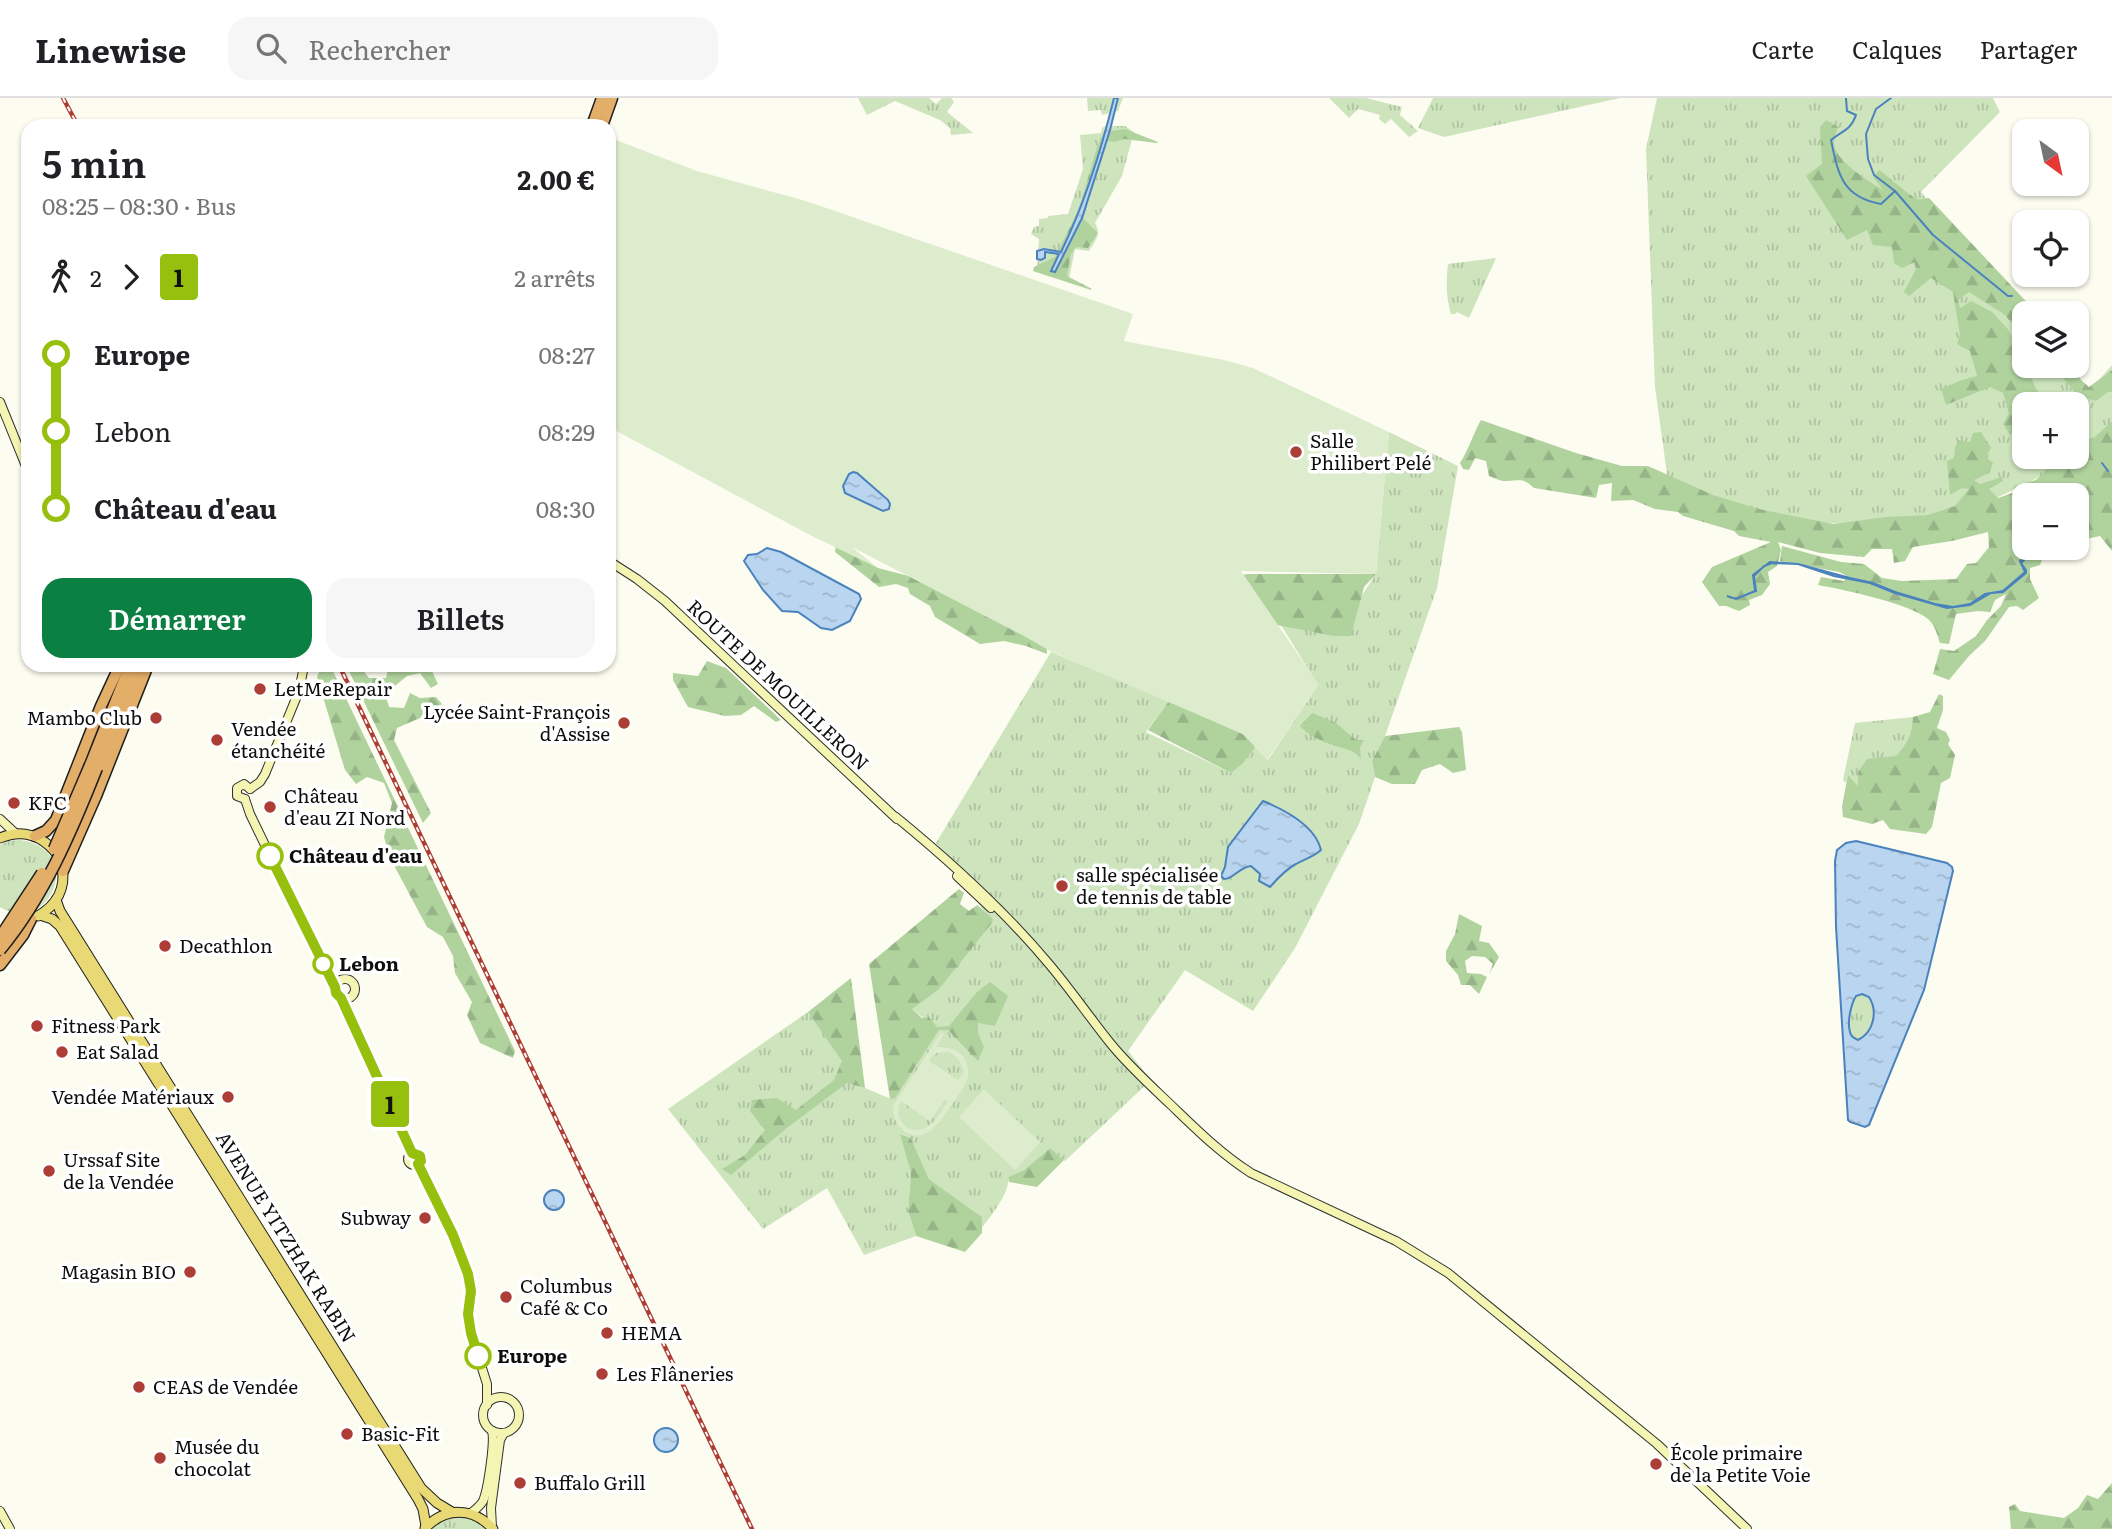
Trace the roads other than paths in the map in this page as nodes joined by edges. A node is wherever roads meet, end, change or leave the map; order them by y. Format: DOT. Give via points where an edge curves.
graph roads {
  1 [pos="603,98"];
  2 [pos="612,98"];
  3 [pos="595,119"];
  4 [pos="604,119"];
  5 [pos="0,402"];
  6 [pos="21,454"];
  7 [pos="616,566"];
  8 [pos="112,672"];
  9 [pos="117,672"];
  10 [pos="128,672"];
  11 [pos="135,672"];
  12 [pos="145,672"];
  13 [pos="302,672"];
  14 [pos="101,706"];
  15 [pos="94,767"];
  16 [pos="250,789"];
  17 [pos="245,799"];
  18 [pos="0,819"];
  19 [pos="15,833"];
  20 [pos="35,836"];
  21 [pos="0,838"];
  22 [pos="63,871"];
  23 [pos="56,900"];
  24 [pos="0,916"];
  25 [pos="36,917"];
  26 [pos="0,937"];
  27 [pos="0,950"];
  28 [pos="0,965"];
  29 [pos="326,968"];
  30 [pos="345,980"];
  31 [pos="335,987"];
  32 [pos="352,996"];
  33 [pos="341,998"];
  34 [pos="351,1021"];
  35 [pos="487,1384"];
  36 [pos="498,1398"];
  37 [pos="486,1405"];
  38 [pos="492,1431"];
  39 [pos="503,1433"];
  40 [pos="0,1510"];
  41 [pos="452,1512"];
  42 [pos="471,1513"];
  43 [pos="425,1527"];
  44 [pos="493,1528"];
  45 [pos="9,1529"];
  46 [pos="1747,1529"];
  1 -- 3 [label="highway"];
  2 -- 4 [label="highway"];
  5 -- 6 [label="street"];
  7 -- 46 [label="street, ROUTE DE MOUILLERON" via="692,626 981,891 1037,950 1113,1046 1233,1161 1396,1241 1448,1273 1657,1444"];
  8 -- 14 [label="highway"];
  9 -- 14 [label="highway"];
  10 -- 15 [label="highway"];
  11 -- 15 [label="highway"];
  12 -- 22 [label="highway"];
  13 -- 16 [label="street" via="299,691 265,774"];
  14 -- 20 [label="highway" via="56,820"];
  15 -- 26 [label="highway, bridge" via="50,859"];
  15 -- 27 [label="highway, bridge" via="76,820 41,889"];
  16 -- 17 [label="street"];
  16 -- 17 [label="street" via="244,785 237,788 237,796"];
  17 -- 29 [label="street"];
  18 -- 19 [label="street"];
  19 -- 20 [label="main road"];
  19 -- 21 [label="main road"];
  20 -- 22 [label="main road" via="57,853"];
  22 -- 23 [label="main road"];
  23 -- 25 [label="main road"];
  23 -- 41 [label="main road, AVENUE YITZHAK RABIN" via="421,1488"];
  24 -- 25 [label="main road" via="21,921"];
  25 -- 28 [label="highway"];
  25 -- 43 [label="main road, AVENUE YITZHAK RABIN" via="60,926 418,1499"];
  29 -- 30 [label="street"];
  29 -- 31 [label="street"];
  30 -- 31 [label="street"];
  30 -- 32 [label="street" via="354,985"];
  31 -- 33 [label="street"];
  32 -- 33 [label="street"];
  32 -- 34 [label="street"];
  33 -- 34 [label="street"];
  34 -- 35 [label="street" via="412,1153 420,1156 418,1164 468,1274 471,1333"];
  35 -- 36 [label="street"];
  35 -- 37 [label="street"];
  36 -- 37 [label="street"];
  36 -- 39 [label="street" via="512,1401 518,1411 517,1423"];
  37 -- 38 [label="street" via="483,1418"];
  38 -- 39 [label="street"];
  38 -- 42 [label="street" via="484,1499"];
  39 -- 44 [label="street" via="491,1508"];
  40 -- 45 [label="street"];
  41 -- 42 [label="main road"];
  41 -- 43 [label="main road"];
  42 -- 44 [label="main road"];
}
